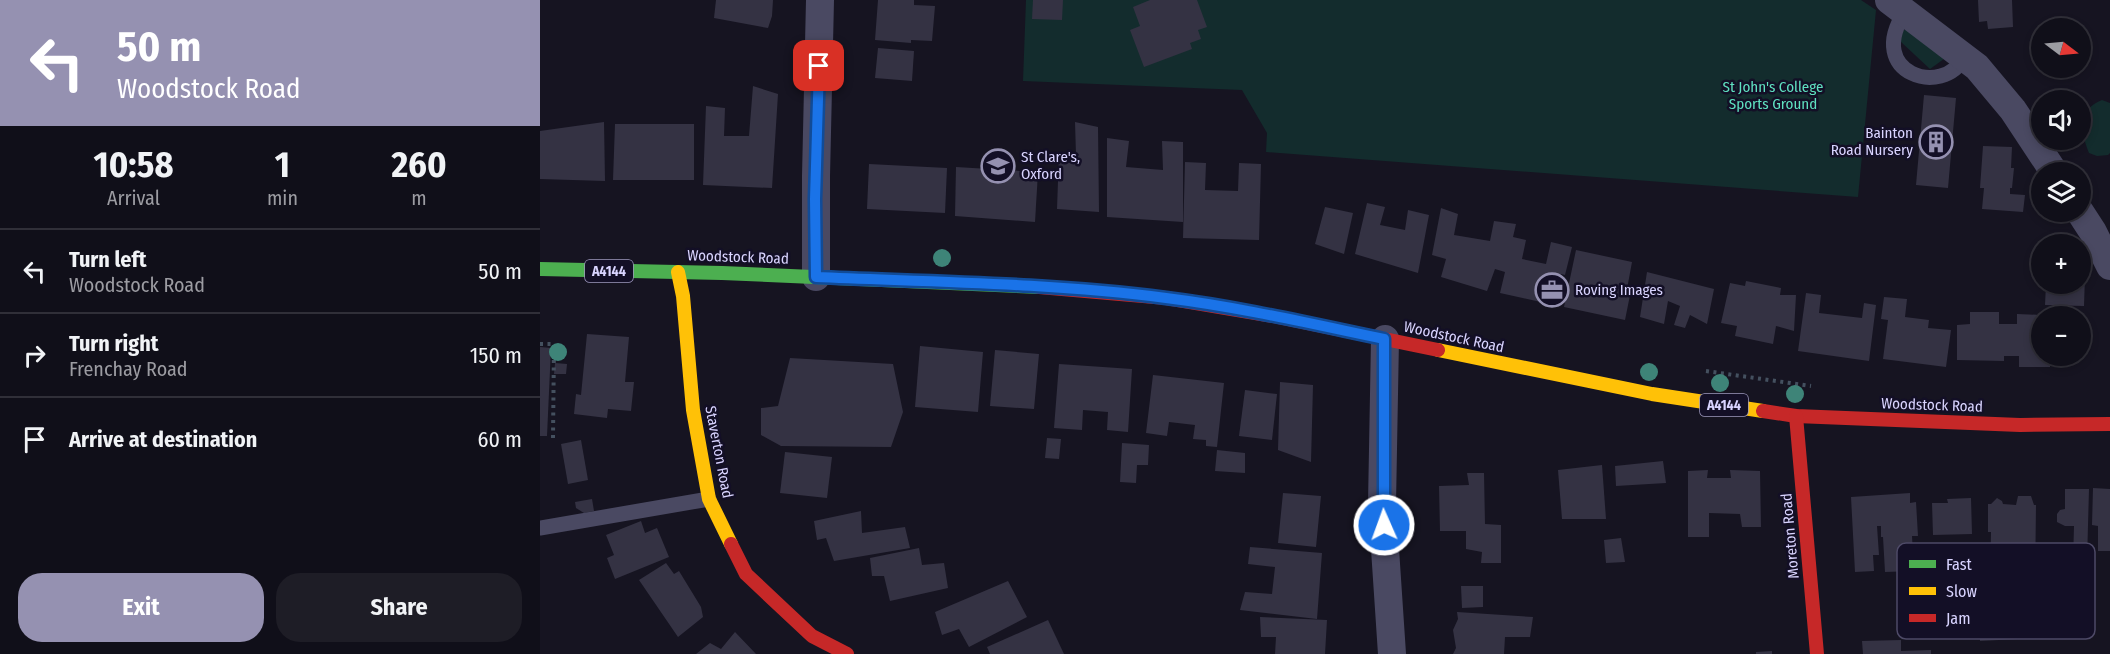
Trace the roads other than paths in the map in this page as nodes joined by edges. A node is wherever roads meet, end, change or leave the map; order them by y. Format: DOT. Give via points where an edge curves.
graph roads {
  1 [pos="820,0"];
  2 [pos="1897,6"];
  3 [pos="1964,57"];
  4 [pos="2047,162"];
  5 [pos="2087,222"];
  6 [pos="2110,266"];
  7 [pos="540,269"];
  8 [pos="678,272"];
  9 [pos="816,277"];
  10 [pos="1384,339"];
  11 [pos="1796,416"];
  12 [pos="2110,424"];
  13 [pos="709,499"];
  14 [pos="540,528"];
  15 [pos="847,654"];
  16 [pos="1392,654"];
  17 [pos="1817,654"];
  1 -- 9 [label="street"];
  2 -- 3 [label="street"];
  2 -- 3 [label="lane" via="1892,45 1898,63 1910,73 1926,78 1942,75 1955,70"];
  3 -- 4 [label="street" via="2013,110"];
  5 -- 6 [label="street"];
  7 -- 8 [label="main road, Woodstock Road / A4144"];
  8 -- 9 [label="main road, Woodstock Road / A4144"];
  8 -- 13 [label="main road, Staverton Road" via="693,410"];
  9 -- 10 [label="main road, Woodstock Road / A4144" via="1041,287 1166,298"];
  10 -- 11 [label="main road, Woodstock Road / A4144" via="1652,394"];
  10 -- 16 [label="street" via="1382,504"];
  11 -- 12 [label="main road, Woodstock Road / A4144" via="2020,425"];
  11 -- 17 [label="main road, Moreton Road"];
  13 -- 14 [label="lane"];
  13 -- 15 [label="main road, Staverton Road" via="746,574 812,636"];
}
